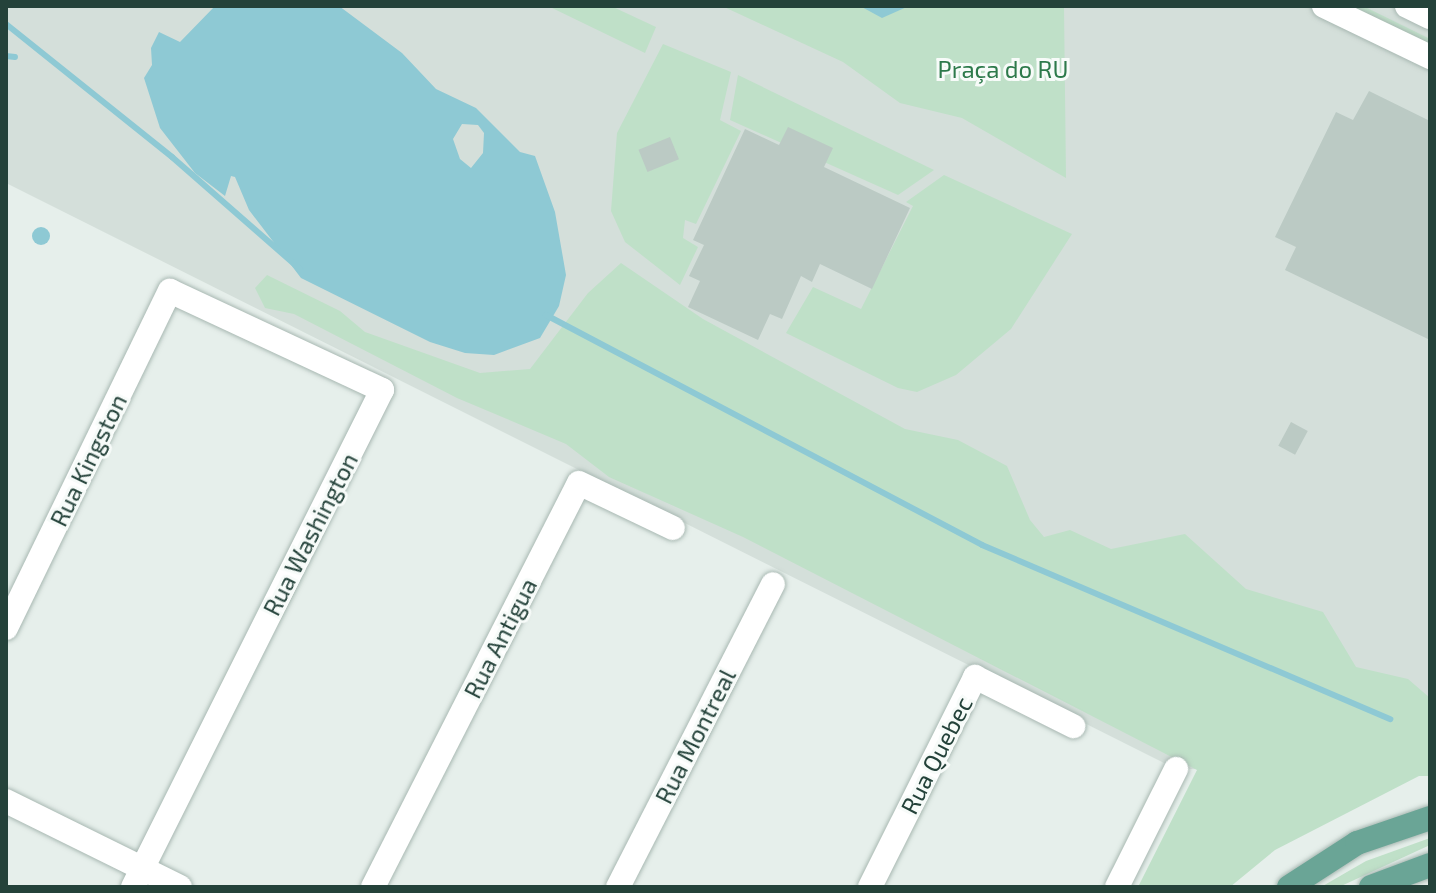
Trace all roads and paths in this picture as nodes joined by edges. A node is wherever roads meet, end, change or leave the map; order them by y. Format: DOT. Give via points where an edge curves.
graph roads {
  1 [pos="1324,6"];
  2 [pos="1407,6"];
  3 [pos="1430,17"];
  4 [pos="1430,57"];
  5 [pos="170,291"];
  6 [pos="673,528"];
  7 [pos="773,584"];
  8 [pos="6,628"];
  9 [pos="1073,726"];
  10 [pos="1176,769"];
  11 [pos="6,801"];
  12 [pos="1430,818"];
  13 [pos="1430,865"];
  14 [pos="137,878"];
  15 [pos="180,887"];
  16 [pos="373,887"];
  17 [pos="618,887"];
  18 [pos="870,887"];
  19 [pos="1117,887"];
  20 [pos="1289,887"];
  21 [pos="1371,887"];
  1 -- 4 [label="street"];
  2 -- 3 [label="street"];
  5 -- 8 [label="street, Rua Kingston"];
  5 -- 14 [label="street, Rua Washington" via="382,390"];
  6 -- 16 [label="street, Rua Antigua" via="579,483"];
  7 -- 17 [label="street, Rua Montreal"];
  9 -- 18 [label="street, Rua Quebec" via="975,677"];
  10 -- 19 [label="street"];
  11 -- 14 [label="street"];
  12 -- 20 [label="main road" via="1357,843"];
  13 -- 21 [label="main road"];
  14 -- 15 [label="street"];
}
